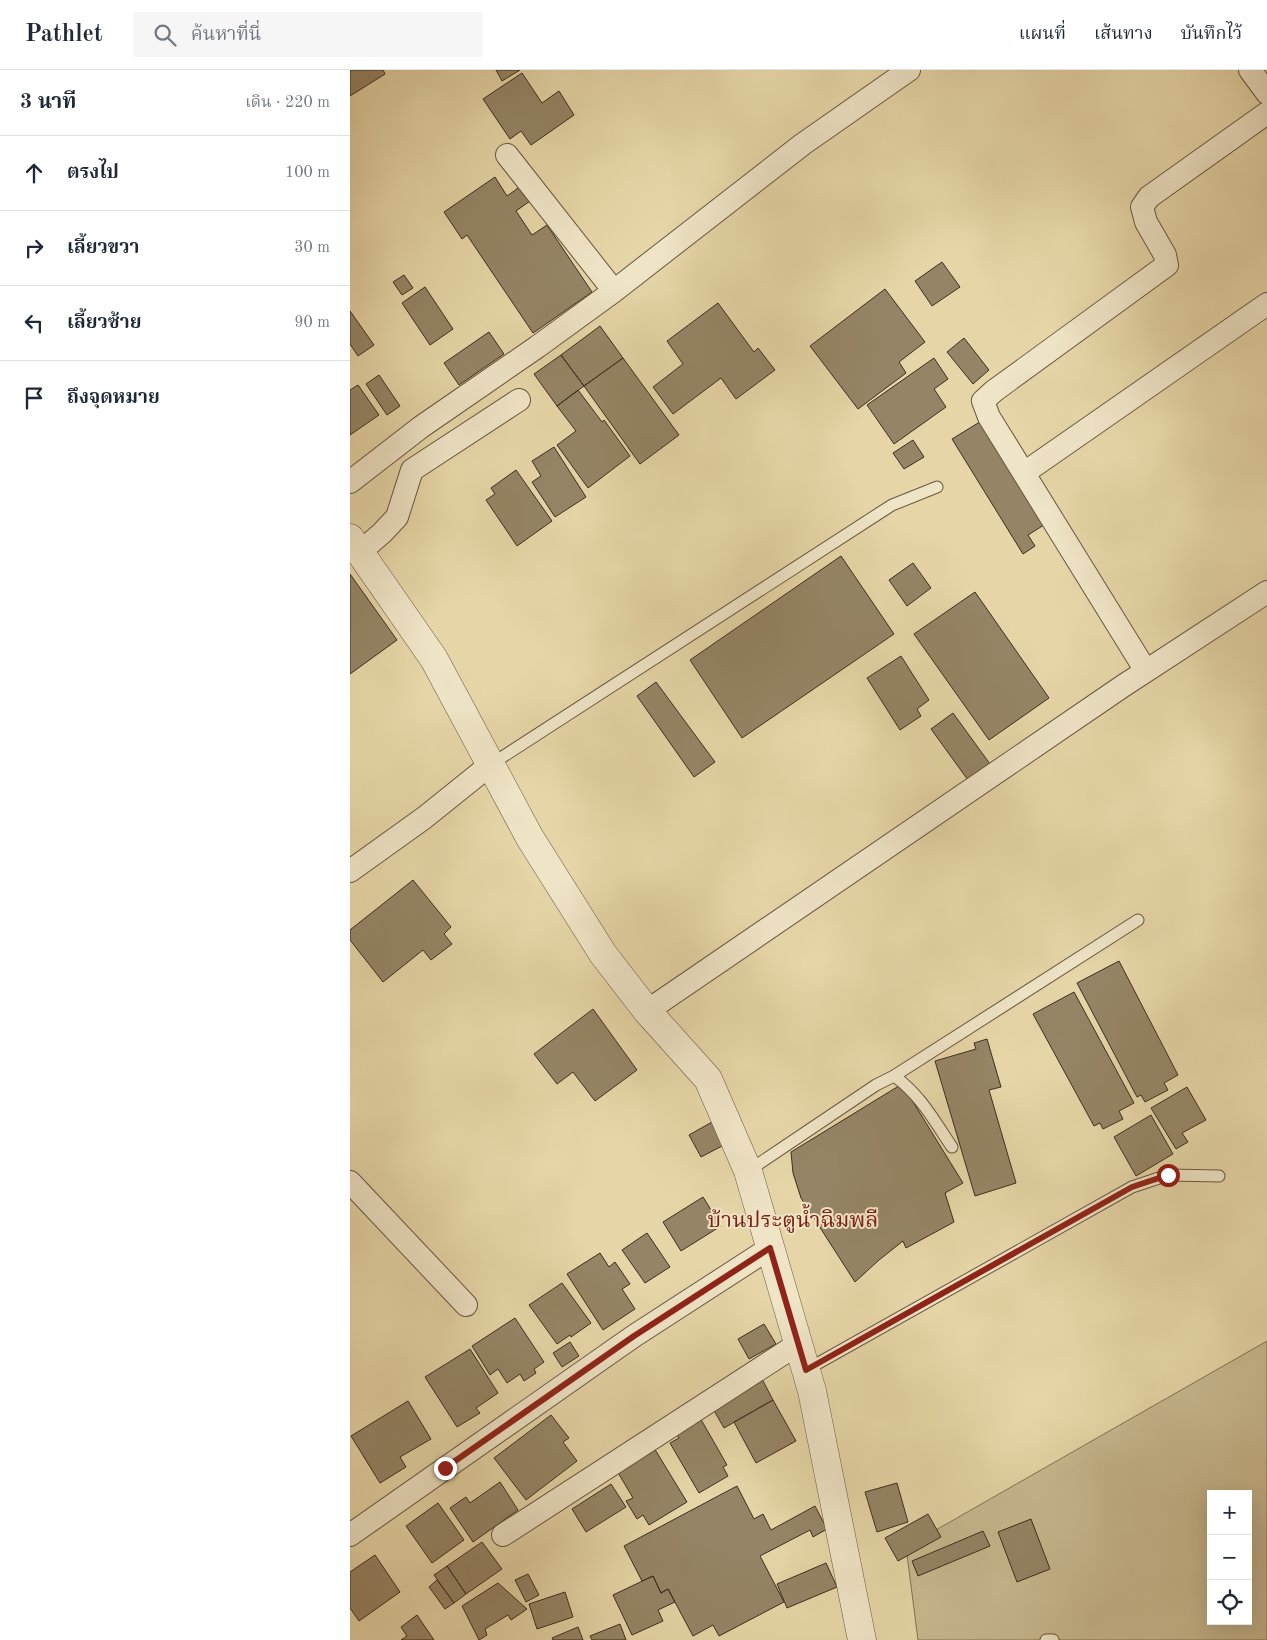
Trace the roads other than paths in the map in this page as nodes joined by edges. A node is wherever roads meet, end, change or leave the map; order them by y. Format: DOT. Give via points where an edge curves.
graph roads {
  1 [pos="909,70"];
  2 [pos="1250,70"];
  3 [pos="1267,92"];
  4 [pos="1267,113"];
  5 [pos="507,155"];
  6 [pos="614,290"];
  7 [pos="1267,304"];
  8 [pos="519,400"];
  9 [pos="1024,473"];
  10 [pos="350,482"];
  11 [pos="937,487"];
  12 [pos="353,550"];
  13 [pos="1267,592"];
  14 [pos="1146,671"];
  15 [pos="490,765"];
  16 [pos="350,871"];
  17 [pos="1138,920"];
  18 [pos="647,1011"];
  19 [pos="894,1076"];
  20 [pos="952,1147"];
  21 [pos="748,1171"];
  22 [pos="1219,1176"];
  23 [pos="350,1182"];
  24 [pos="770,1248"];
  25 [pos="466,1305"];
  26 [pos="798,1344"];
  27 [pos="806,1370"];
  28 [pos="351,1533"];
  29 [pos="502,1535"];
  30 [pos="862,1640"];
  31 [pos="1046,1640"];
  32 [pos="1053,1640"];
  1 -- 6 [label="street" via="803,144"];
  2 -- 3 [label="street"];
  4 -- 9 [label="street" via="1149,198 1142,207 1167,265 983,401 989,417"];
  5 -- 6 [label="street"];
  6 -- 10 [label="street" via="530,353 421,427"];
  7 -- 9 [label="street"];
  8 -- 12 [label="street" via="412,470 396,517 382,532"];
  9 -- 14 [label="street"];
  11 -- 15 [label="lane" via="892,505"];
  12 -- 15 [label="street" via="434,660"];
  13 -- 14 [label="street"];
  14 -- 18 [label="street"];
  15 -- 16 [label="street"];
  15 -- 18 [label="street" via="530,838 597,946"];
  17 -- 19 [label="lane"];
  18 -- 21 [label="street" via="708,1079"];
  19 -- 20 [label="lane" via="920,1100"];
  19 -- 21 [label="lane"];
  21 -- 24 [label="street"];
  22 -- 27 [label="lane" via="1168,1175 1132,1187"];
  23 -- 25 [label="street"];
  24 -- 26 [label="street"];
  24 -- 28 [label="street" via="634,1336"];
  26 -- 27 [label="street"];
  26 -- 29 [label="street"];
  27 -- 30 [label="street"];
  31 -- 32 [label="lane"];
}
